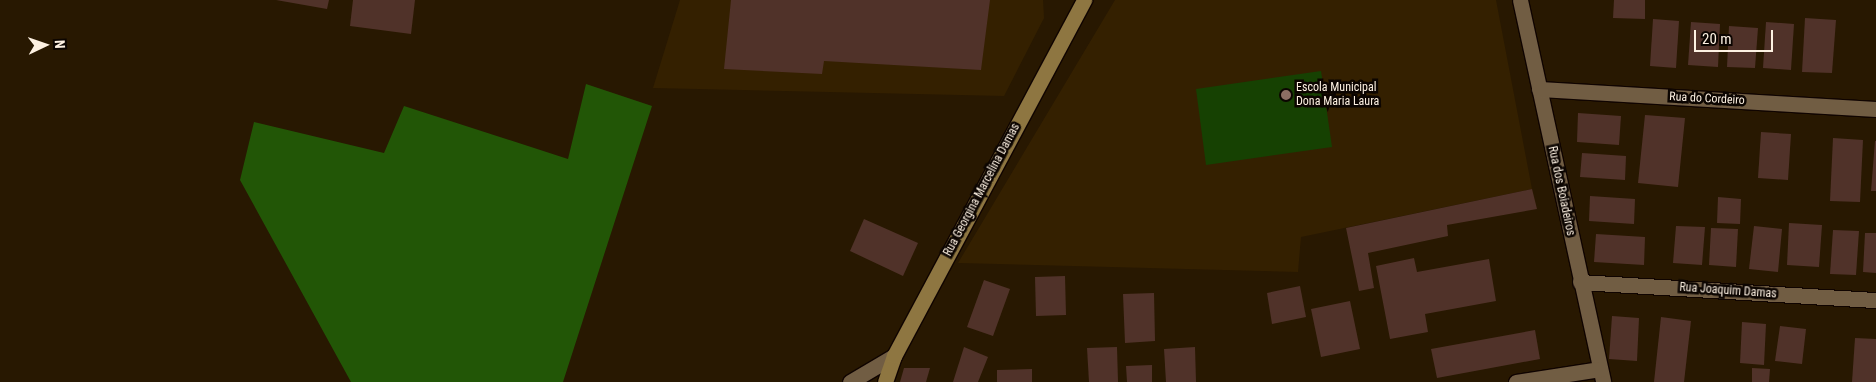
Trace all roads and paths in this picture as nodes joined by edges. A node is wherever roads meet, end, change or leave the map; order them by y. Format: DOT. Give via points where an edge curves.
graph roads {
  1 [pos="1084,0"];
  2 [pos="1520,0"];
  3 [pos="1539,89"];
  4 [pos="1876,109"];
  5 [pos="1580,282"];
  6 [pos="1876,300"];
  7 [pos="894,356"];
  8 [pos="1601,376"];
  9 [pos="850,382"];
  10 [pos="885,382"];
  11 [pos="1516,382"];
  1 -- 7 [label="street, Rua Georgina Marcelina Damas"];
  2 -- 3 [label="street, Rua dos Boiadeiros"];
  3 -- 4 [label="street, Rua do Cordeiro"];
  3 -- 5 [label="street, Rua dos Boiadeiros"];
  5 -- 6 [label="street, Rua Joaquim Damas"];
  5 -- 8 [label="street, Rua dos Boiadeiros"];
  7 -- 9 [label="street"];
  7 -- 10 [label="street, Rua Georgina Marcelina Damas"];
  8 -- 11 [label="street"];
}
